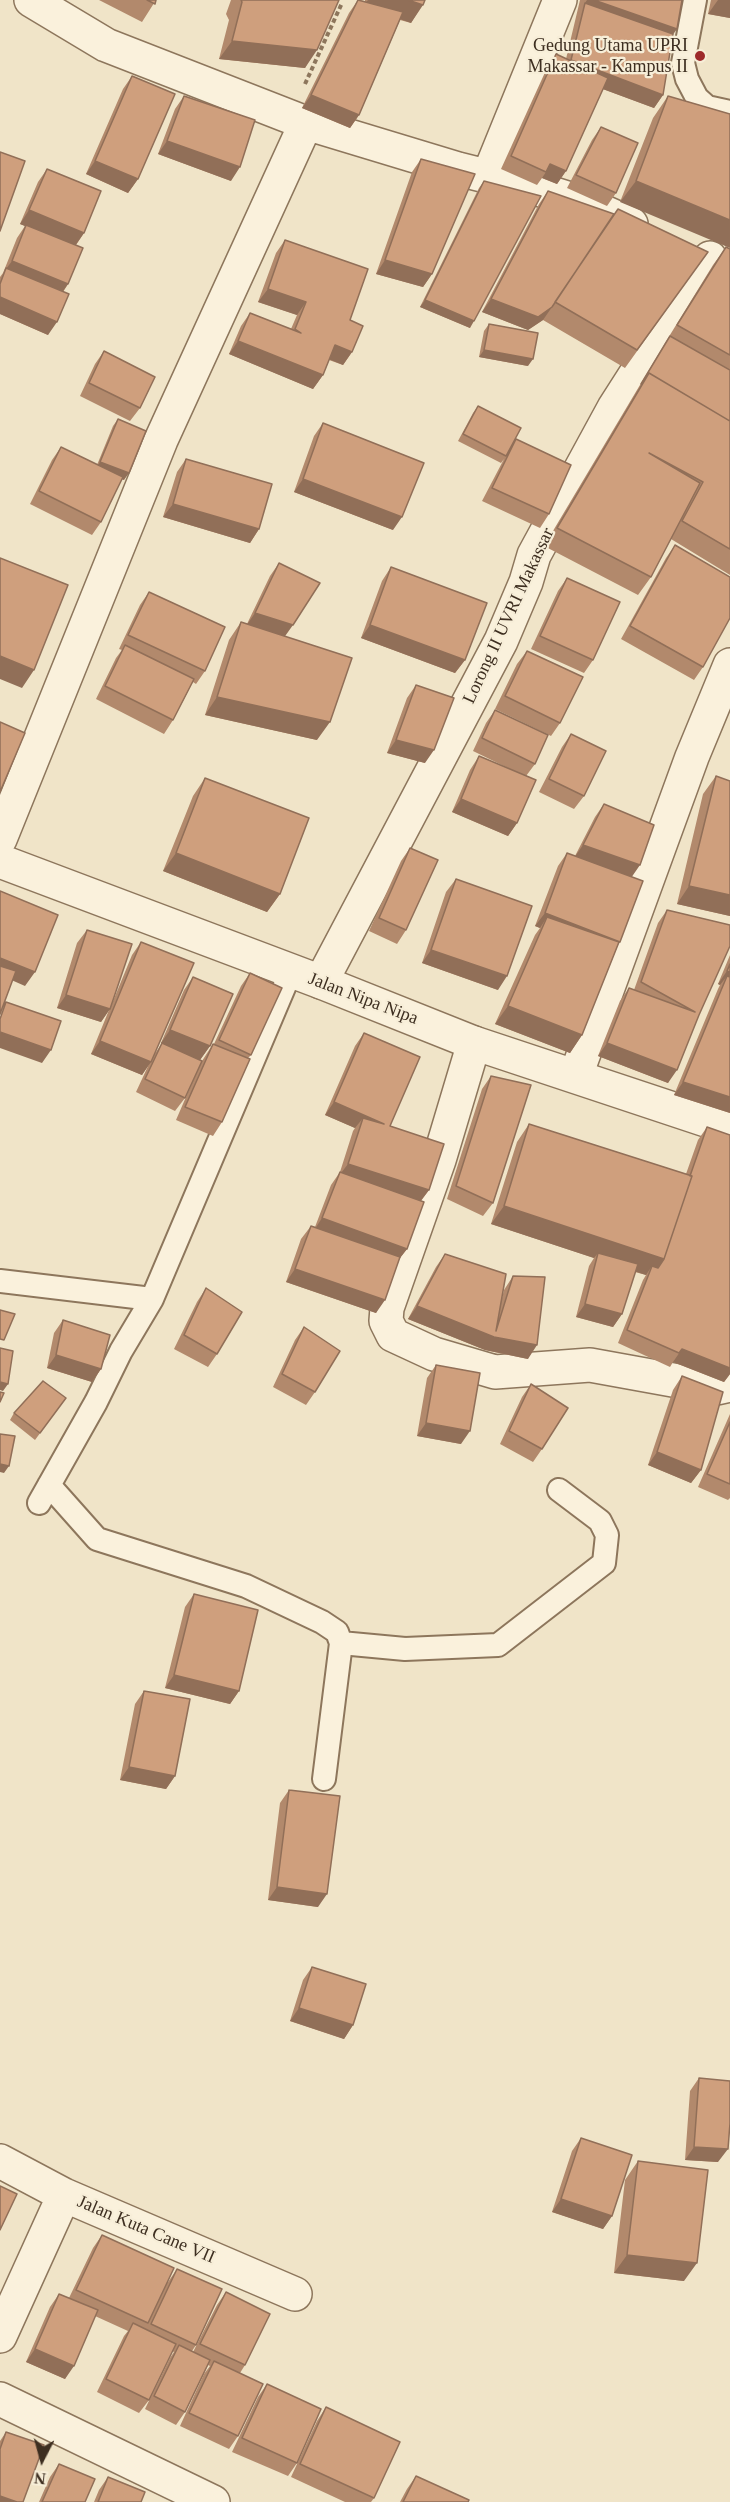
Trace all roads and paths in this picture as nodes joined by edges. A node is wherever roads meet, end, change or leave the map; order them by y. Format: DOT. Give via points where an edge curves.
graph roads {
  1 [pos="31,0"];
  2 [pos="560,0"];
  3 [pos="695,0"];
  4 [pos="342,3"];
  5 [pos="730,112"];
  6 [pos="298,120"];
  7 [pos="488,177"];
  8 [pos="697,252"];
  9 [pos="730,665"];
  10 [pos="0,839"];
  11 [pos="0,861"];
  12 [pos="306,976"];
  13 [pos="474,1043"];
  14 [pos="576,1075"];
  15 [pos="730,1128"];
  16 [pos="0,1281"];
  17 [pos="152,1299"];
  18 [pos="730,1382"];
  19 [pos="559,1490"];
  20 [pos="341,1643"];
  21 [pos="324,1779"];
  22 [pos="0,2161"];
  23 [pos="64,2195"];
  24 [pos="295,2294"];
  25 [pos="0,2336"];
  26 [pos="0,2399"];
  27 [pos="213,2502"];
  1 -- 6 [label="street" via="106,45"];
  2 -- 7 [label="street"];
  3 -- 5 [label="lane" via="683,63 687,79 697,98 707,106"];
  4 -- 6 [label="path"];
  6 -- 7 [label="street"];
  6 -- 10 [label="street" via="162,440"];
  7 -- 8 [label="street" via="586,204"];
  8 -- 12 [label="street, Lorong II UVRI Makassar" via="534,555 501,641"];
  9 -- 14 [label="street" via="692,757"];
  11 -- 12 [label="street, Jalan Nipa Nipa"];
  12 -- 13 [label="street, Jalan Nipa Nipa"];
  12 -- 17 [label="lane"];
  13 -- 14 [label="street, Jalan Nipa Nipa"];
  13 -- 18 [label="street" via="439,1160 387,1308 386,1321 393,1335 434,1354 495,1372 590,1365 717,1388"];
  14 -- 15 [label="street, Jalan Nipa Nipa"];
  16 -- 17 [label="lane"];
  17 -- 20 [label="lane" via="44,1494 97,1539 246,1587 322,1622 337,1632"];
  19 -- 20 [label="lane" via="600,1521 607,1535 604,1563 498,1645 405,1649"];
  20 -- 21 [label="lane"];
  22 -- 23 [label="street, Jalan Kuta Cane VII"];
  23 -- 24 [label="street, Jalan Kuta Cane VII"];
  23 -- 25 [label="street"];
  26 -- 27 [label="street"];
}
